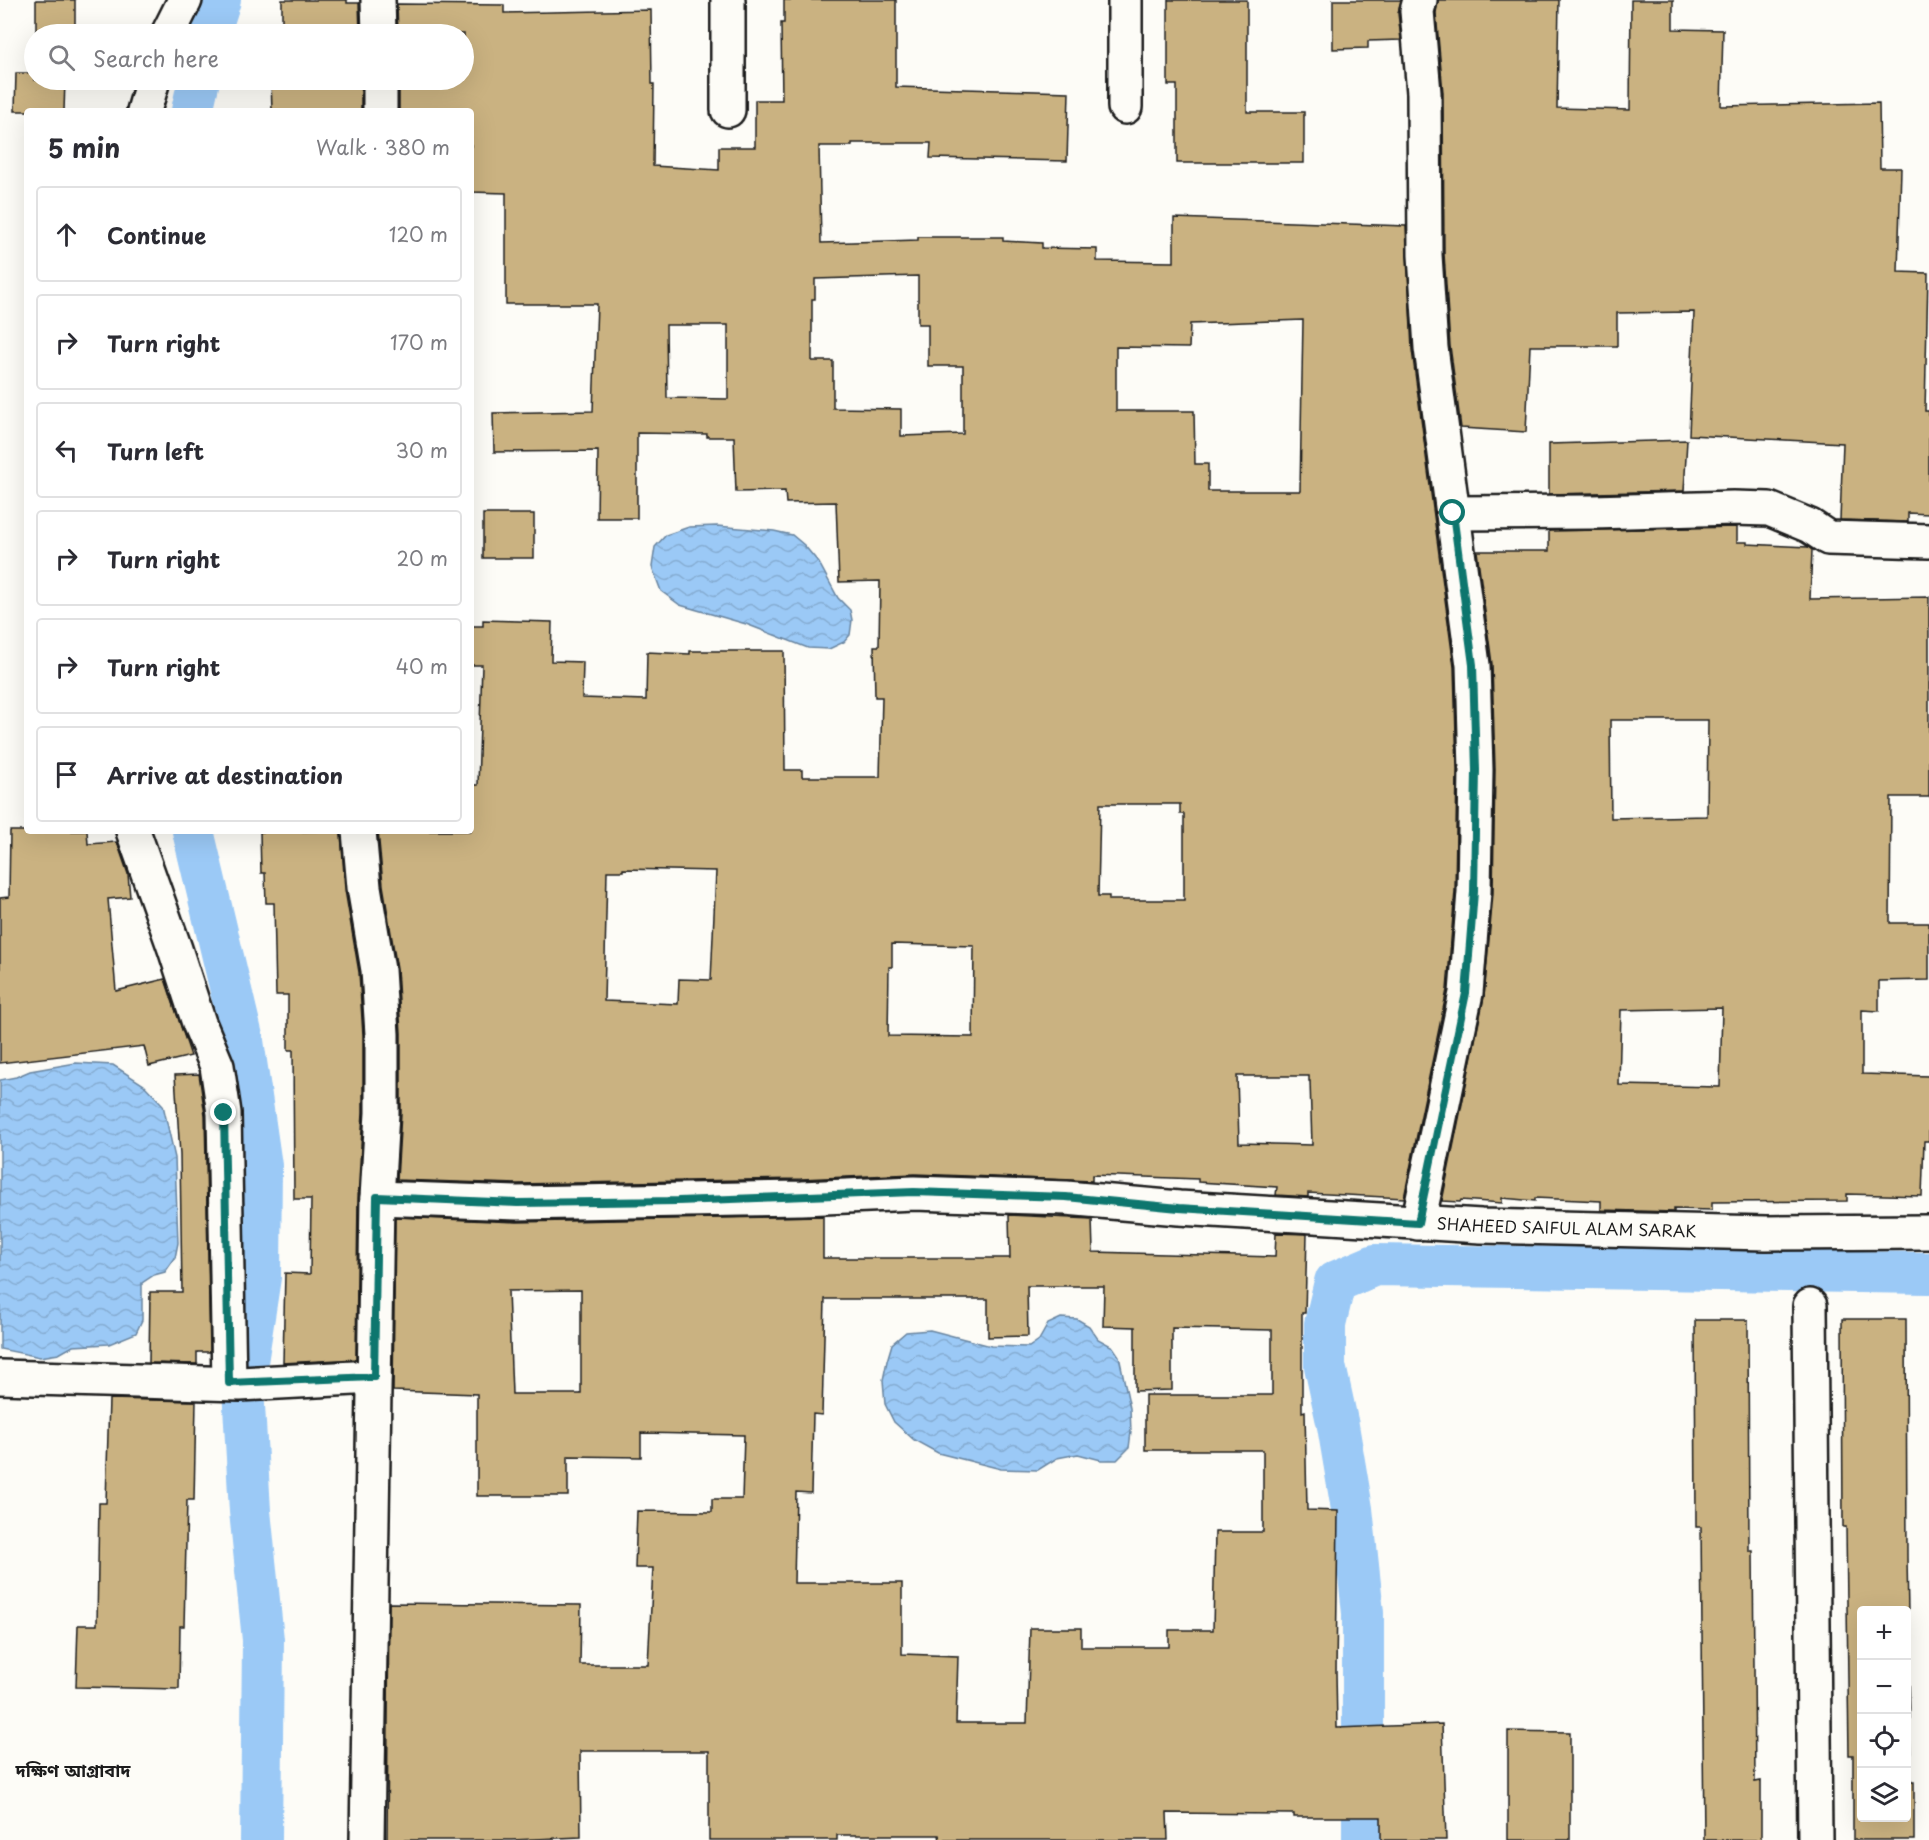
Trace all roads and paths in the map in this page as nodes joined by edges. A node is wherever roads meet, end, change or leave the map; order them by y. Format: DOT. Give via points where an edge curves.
graph roads {
  1 [pos="185,0"];
  2 [pos="378,0"];
  3 [pos="728,0"];
  4 [pos="1125,0"];
  5 [pos="1420,0"];
  6 [pos="173,24"];
  7 [pos="379,24"];
  8 [pos="150,90"];
  9 [pos="380,90"];
  10 [pos="1125,107"];
  11 [pos="145,108"];
  12 [pos="380,108"];
  13 [pos="728,111"];
  14 [pos="1453,513"];
  15 [pos="1929,541"];
  16 [pos="134,834"];
  17 [pos="359,834"];
  18 [pos="377,1197"];
  19 [pos="1418,1223"];
  20 [pos="1929,1232"];
  21 [pos="1810,1306"];
  22 [pos="0,1377"];
  23 [pos="360,1378"];
  24 [pos="235,1383"];
  25 [pos="367,1840"];
  26 [pos="1815,1840"];
  1 -- 6 [label="street"];
  2 -- 7 [label="street"];
  3 -- 13 [label="street"];
  4 -- 10 [label="street"];
  5 -- 14 [label="street" via="1417,11 1424,93 1425,255"];
  8 -- 11 [label="street"];
  9 -- 12 [label="street"];
  14 -- 15 [label="street" via="1769,509 1828,538"];
  14 -- 19 [label="street" via="1473,665 1474,892 1466,993"];
  16 -- 24 [label="street" via="216,1066 224,1113"];
  17 -- 18 [label="street" via="378,970 382,1034"];
  18 -- 19 [label="street, SHAHEED SAIFUL ALAM SARAK" via="517,1203 914,1192 1066,1197"];
  18 -- 23 [label="street"];
  19 -- 20 [label="street, SHAHEED SAIFUL ALAM SARAK" via="1766,1233"];
  21 -- 26 [label="street"];
  22 -- 24 [label="street"];
  23 -- 24 [label="street"];
  23 -- 25 [label="street"];
}
